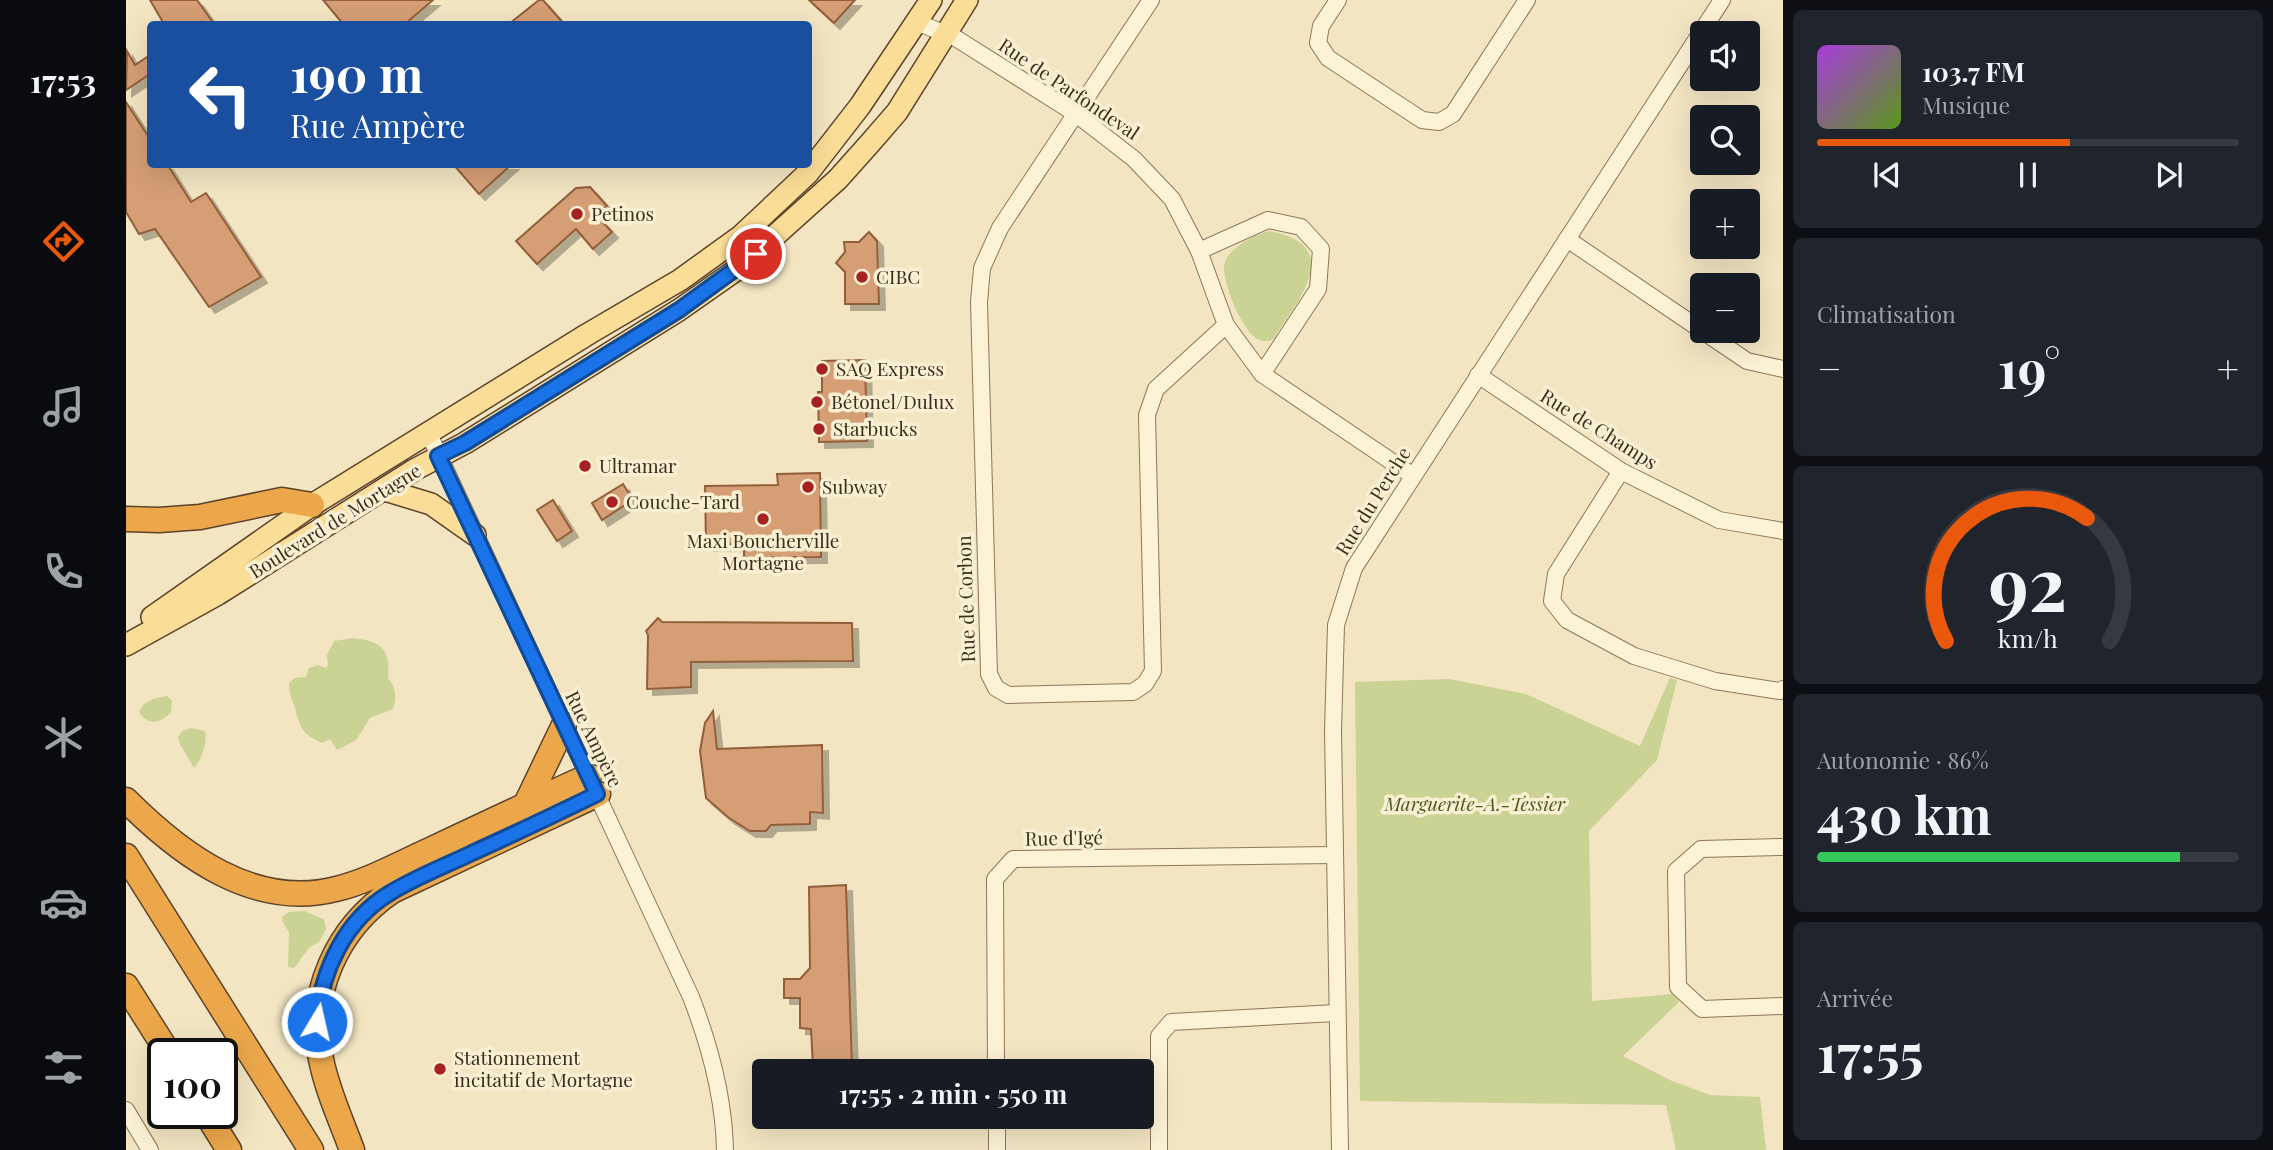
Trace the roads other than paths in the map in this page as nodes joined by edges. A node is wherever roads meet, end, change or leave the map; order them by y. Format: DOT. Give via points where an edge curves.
graph roads {
  1 [pos="931,0"];
  2 [pos="967,0"];
  3 [pos="1151,0"];
  4 [pos="1338,0"];
  5 [pos="1527,0"];
  6 [pos="1722,0"];
  7 [pos="916,22"];
  8 [pos="946,32"];
  9 [pos="1076,114"];
  10 [pos="812,168"];
  11 [pos="812,168"];
  12 [pos="1567,239"];
  13 [pos="1199,251"];
  14 [pos="1226,325"];
  15 [pos="1783,369"];
  16 [pos="1262,374"];
  17 [pos="1478,375"];
  18 [pos="428,432"];
  19 [pos="438,456"];
  20 [pos="1621,471"];
  21 [pos="1413,476"];
  22 [pos="385,490"];
  23 [pos="312,505"];
  24 [pos="126,519"];
  25 [pos="1783,531"];
  26 [pos="475,535"];
  27 [pos="126,636"];
  28 [pos="126,645"];
  29 [pos="1783,690"];
  30 [pos="564,725"];
  31 [pos="593,785"];
  32 [pos="126,800"];
  33 [pos="526,804"];
  34 [pos="1783,847"];
  35 [pos="1334,855"];
  36 [pos="126,856"];
  37 [pos="126,986"];
  38 [pos="1783,1006"];
  39 [pos="1336,1013"];
  40 [pos="159,1038"];
  41 [pos="996,1059"];
  42 [pos="126,1110"];
  43 [pos="216,1129"];
  44 [pos="997,1129"];
  45 [pos="150,1150"];
  46 [pos="229,1150"];
  47 [pos="311,1150"];
  48 [pos="352,1150"];
  49 [pos="725,1150"];
  50 [pos="997,1150"];
  51 [pos="1159,1150"];
  52 [pos="1340,1150"];
  1 -- 7 [label="main road, Boulevard de Mortagne"];
  2 -- 8 [label="main road, Boulevard de Mortagne"];
  3 -- 9 [label="street, Rue de Corbon"];
  4 -- 5 [label="street" via="1321,26 1318,43 1328,58 1422,120 1439,122 1453,114"];
  6 -- 12 [label="street, Rue du Perche"];
  7 -- 8 [label="street, Rue de Parfondeval"];
  7 -- 10 [label="main road, Boulevard de Mortagne"];
  8 -- 9 [label="street, Rue de Parfondeval"];
  8 -- 19 [label="main road, Boulevard de Mortagne" via="897,112 871,142 838,179 734,272"];
  9 -- 13 [label="street, Rue de Parfondeval" via="1134,159 1172,199"];
  9 -- 14 [label="street, Rue de Corbon" via="1000,228 982,268 979,302 989,674 996,688 1008,695 1133,692 1145,684 1153,671 1147,415 1156,389"];
  11 -- 18 [label="main road, Boulevard de Mortagne" via="741,236 680,280"];
  12 -- 15 [label="street" via="1747,361"];
  12 -- 17 [label="street, Rue du Perche"];
  13 -- 14 [label="street, Rue de Parfondeval"];
  13 -- 16 [label="street" via="1268,220 1301,228 1321,249 1318,289"];
  14 -- 16 [label="street, Rue de Parfondeval"];
  16 -- 21 [label="street, Rue de Parfondeval"];
  17 -- 20 [label="street, Rue de Champs"];
  17 -- 21 [label="street, Rue du Perche"];
  18 -- 19 [label="street, Rue Ampère"];
  18 -- 23 [label="main road, Boulevard de Mortagne"];
  19 -- 22 [label="main road, Boulevard de Mortagne"];
  19 -- 26 [label="street, Rue Ampère"];
  20 -- 25 [label="street, Rue de Champs" via="1719,520"];
  20 -- 29 [label="street" via="1556,574 1552,601 1567,620 1634,656 1715,681"];
  21 -- 35 [label="street, Rue du Perche" via="1354,568 1336,625"];
  22 -- 26 [label="main road" via="431,504"];
  22 -- 28 [label="main road, Boulevard de Mortagne"];
  23 -- 24 [label="highway" via="282,500 188,518"];
  23 -- 27 [label="main road, Boulevard de Mortagne"];
  26 -- 30 [label="street, Rue Ampère"];
  30 -- 31 [label="street, Rue Ampère"];
  30 -- 33 [label="highway"];
  31 -- 33 [label="highway"];
  31 -- 48 [label="highway" via="392,891 366,911 345,936 323,984 317,1032 326,1079"];
  31 -- 49 [label="street, Rue Ampère" via="703,1027 719,1091"];
  32 -- 33 [label="highway" via="167,837 224,876 263,889 303,894 359,882"];
  34 -- 38 [label="street" via="1701,849 1676,871 1678,987 1702,1009"];
  35 -- 39 [label="street, Rue du Perche"];
  35 -- 41 [label="street, Rue d'Igé" via="1013,859 995,879"];
  36 -- 47 [label="highway"];
  37 -- 40 [label="highway"];
  39 -- 51 [label="street" via="1171,1022 1159,1036"];
  39 -- 52 [label="street, Rue du Perche"];
  42 -- 45 [label="street"];
  43 -- 46 [label="highway"];
  44 -- 50 [label="street"];
}
